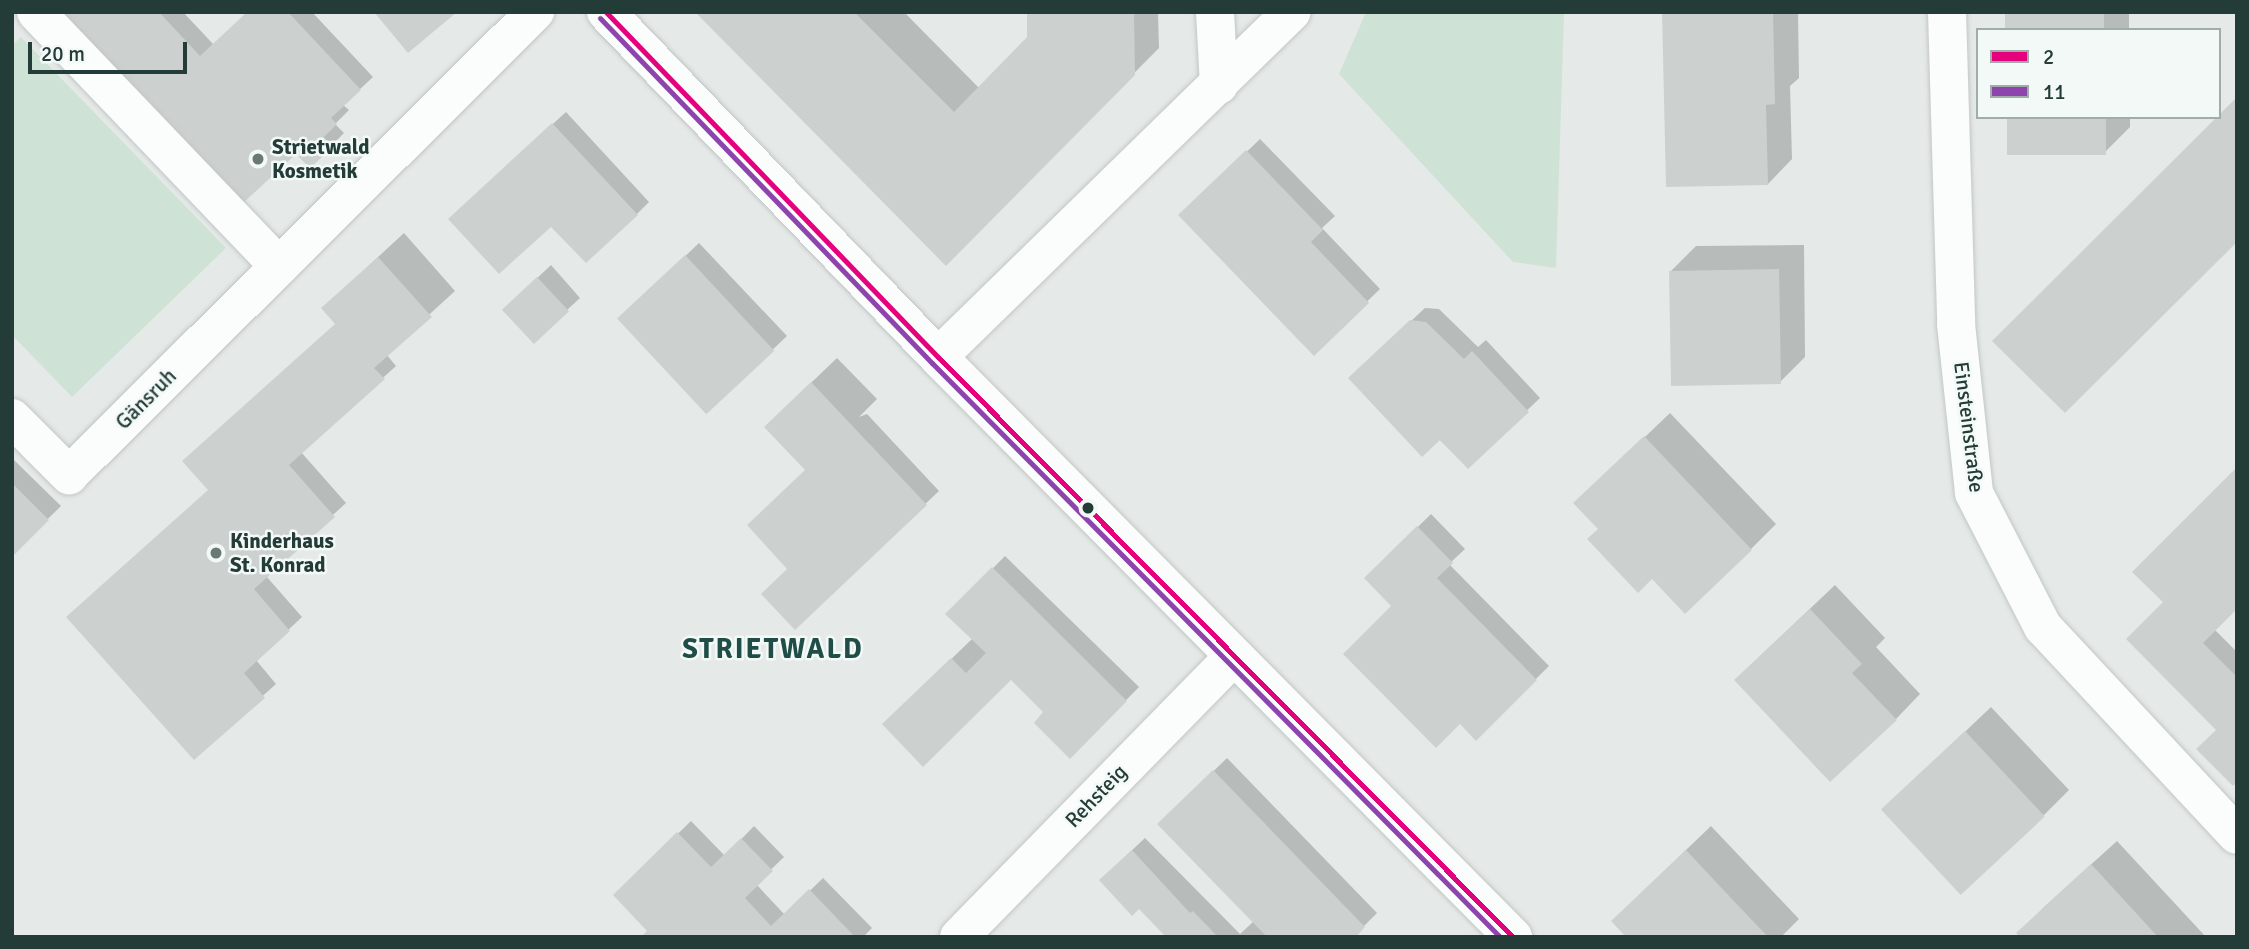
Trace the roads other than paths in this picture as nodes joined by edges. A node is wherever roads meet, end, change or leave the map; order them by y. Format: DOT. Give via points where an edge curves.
graph roads {
  1 [pos="36,12"];
  2 [pos="535,12"];
  3 [pos="606,12"];
  4 [pos="1215,12"];
  5 [pos="1292,12"];
  6 [pos="1947,12"];
  7 [pos="1219,85"];
  8 [pos="279,266"];
  9 [pos="938,357"];
  10 [pos="12,418"];
  11 [pos="1234,656"];
  12 [pos="2237,835"];
  13 [pos="959,937"];
  14 [pos="1514,937"];
  1 -- 8 [label="street"];
  2 -- 8 [label="street, Gänsruh"];
  3 -- 9 [label="street"];
  4 -- 7 [label="street"];
  5 -- 7 [label="street"];
  6 -- 12 [label="street, Einsteinstraße" via="1956,324 1974,493 2043,627"];
  7 -- 9 [label="street"];
  8 -- 10 [label="street, Gänsruh" via="69,475"];
  9 -- 11 [label="street"];
  11 -- 13 [label="street, Rehsteig"];
  11 -- 14 [label="street"];
}
